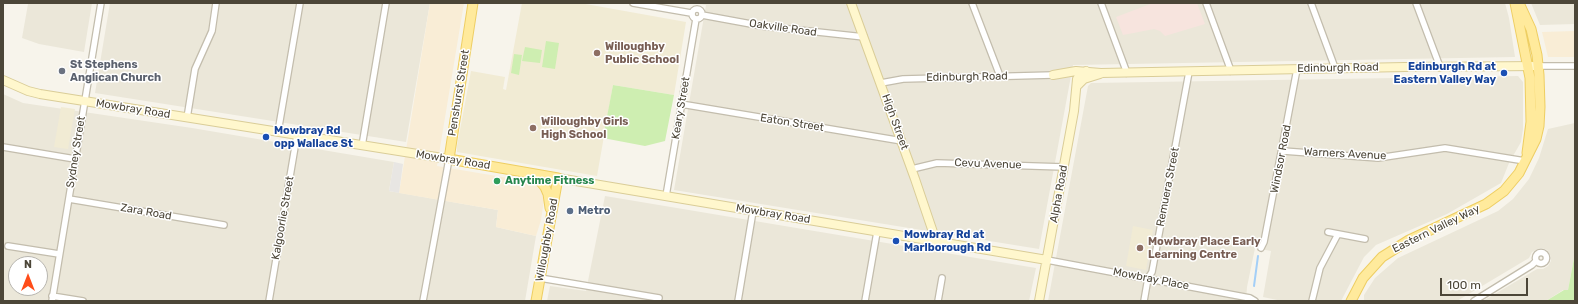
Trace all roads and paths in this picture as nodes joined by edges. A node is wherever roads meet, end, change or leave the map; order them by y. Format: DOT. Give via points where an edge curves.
graph roads {
  1 [pos="101,3"];
  2 [pos="216,3"];
  3 [pos="300,3"];
  4 [pos="386,3"];
  5 [pos="473,3"];
  6 [pos="633,3"];
  7 [pos="851,3"];
  8 [pos="972,3"];
  9 [pos="1101,3"];
  10 [pos="1206,3"];
  11 [pos="1311,3"];
  12 [pos="1416,3"];
  13 [pos="1514,3"];
  14 [pos="1519,3"];
  15 [pos="698,6"];
  16 [pos="691,13"];
  17 [pos="702,15"];
  18 [pos="696,19"];
  19 [pos="864,37"];
  20 [pos="1528,66"];
  21 [pos="1539,66"];
  22 [pos="1575,66"];
  23 [pos="1440,67"];
  24 [pos="1335,68"];
  25 [pos="1297,69"];
  26 [pos="1231,71"];
  27 [pos="1189,72"];
  28 [pos="1083,73"];
  29 [pos="1127,73"];
  30 [pos="1097,74"];
  31 [pos="1053,75"];
  32 [pos="1000,76"];
  33 [pos="1065,76"];
  34 [pos="3,80"];
  35 [pos="881,83"];
  36 [pos="1077,86"];
  37 [pos="85,101"];
  38 [pos="681,104"];
  39 [pos="187,118"];
  40 [pos="278,132"];
  41 [pos="297,135"];
  42 [pos="902,142"];
  43 [pos="362,146"];
  44 [pos="3,147"];
  45 [pos="1282,151"];
  46 [pos="75,159"];
  47 [pos="449,159"];
  48 [pos="1526,161"];
  49 [pos="1064,167"];
  50 [pos="912,169"];
  51 [pos="528,173"];
  52 [pos="558,178"];
  53 [pos="666,196"];
  54 [pos="69,199"];
  55 [pos="753,211"];
  56 [pos="552,214"];
  57 [pos="224,225"];
  58 [pos="877,232"];
  59 [pos="1328,232"];
  60 [pos="1338,234"];
  61 [pos="1365,239"];
  62 [pos="936,241"];
  63 [pos="8,246"];
  64 [pos="1261,248"];
  65 [pos="59,254"];
  66 [pos="1047,260"];
  67 [pos="1536,261"];
  68 [pos="540,278"];
  69 [pos="942,278"];
  70 [pos="1148,278"];
  71 [pos="659,298"];
  72 [pos="52,299"];
  73 [pos="83,301"];
  74 [pos="269,301"];
  75 [pos="423,301"];
  76 [pos="536,301"];
  77 [pos="738,301"];
  78 [pos="866,301"];
  79 [pos="938,301"];
  80 [pos="1039,301"];
  81 [pos="1144,301"];
  82 [pos="1255,301"];
  83 [pos="1312,301"];
  84 [pos="1350,301"];
  85 [pos="1474,301"];
  1 -- 37 [label="street, Sydney Street"];
  2 -- 39 [label="street" via="212,31 195,69"];
  3 -- 40 [label="street"];
  4 -- 43 [label="street"];
  5 -- 47 [label="main road, Penshurst Street"];
  6 -- 16 [label="street"];
  7 -- 19 [label="main road, High Street"];
  8 -- 32 [label="street"];
  9 -- 29 [label="street"];
  10 -- 26 [label="street"];
  11 -- 24 [label="street"];
  12 -- 23 [label="street"];
  13 -- 20 [label="main road, Eastern Valley Way"];
  14 -- 21 [label="main road, Eastern Valley Way" via="1531,29"];
  15 -- 16 [label="street"];
  15 -- 17 [label="street"];
  16 -- 18 [label="street"];
  17 -- 18 [label="street"];
  17 -- 19 [label="street, Oakville Road" via="762,26"];
  18 -- 38 [label="street, Keary Street"];
  19 -- 35 [label="main road, High Street"];
  20 -- 21 [label="main road, Edinburgh Road"];
  20 -- 23 [label="main road, Edinburgh Road"];
  20 -- 48 [label="main road, Eastern Valley Way" via="1531,122"];
  21 -- 22 [label="street, Edinburgh Road"];
  21 -- 48 [label="main road, Eastern Valley Way" via="1538,133"];
  23 -- 24 [label="main road, Edinburgh Road"];
  24 -- 25 [label="main road, Edinburgh Road"];
  25 -- 26 [label="main road, Edinburgh Road"];
  25 -- 45 [label="street, Windsor Road"];
  26 -- 27 [label="main road, Edinburgh Road"];
  27 -- 29 [label="main road, Edinburgh Road"];
  27 -- 70 [label="street, Remuera Street" via="1152,272"];
  28 -- 30 [label="main road, Edinburgh Road"];
  28 -- 31 [label="main road" via="1076,71"];
  28 -- 33 [label="main road"];
  28 -- 36 [label="main road, Alpha Road" via="1077,79"];
  29 -- 30 [label="main road, Edinburgh Road"];
  30 -- 36 [label="main road" via="1084,79"];
  31 -- 32 [label="street, Edinburgh Road"];
  31 -- 33 [label="main road"];
  32 -- 35 [label="street, Edinburgh Road" via="903,79"];
  33 -- 36 [label="main road" via="1073,79"];
  34 -- 37 [label="main road, Mowbray Road" via="28,91"];
  35 -- 42 [label="main road, High Street"];
  36 -- 49 [label="main road, Alpha Road"];
  37 -- 39 [label="main road, Mowbray Road"];
  37 -- 46 [label="street, Sydney Street"];
  38 -- 42 [label="street, Eaton Street"];
  38 -- 53 [label="street, Keary Street"];
  39 -- 40 [label="main road, Mowbray Road"];
  40 -- 41 [label="main road, Mowbray Road"];
  41 -- 43 [label="main road, Mowbray Road"];
  41 -- 74 [label="street, Kalgoorlie Street"];
  42 -- 50 [label="main road, High Street"];
  43 -- 47 [label="main road, Mowbray Road"];
  44 -- 46 [label="street"];
  45 -- 48 [label="street, Warners Avenue" via="1378,158 1445,148"];
  45 -- 64 [label="street, Windsor Road"];
  46 -- 54 [label="street, Sydney Street"];
  47 -- 51 [label="main road, Mowbray Road"];
  47 -- 75 [label="street, Penshurst Street"];
  48 -- 84 [label="main road, Eastern Valley Way" via="1513,181 1492,200 1409,240 1382,257 1363,278"];
  49 -- 50 [label="street, Cevu Avenue" via="937,163"];
  49 -- 66 [label="main road, Alpha Road"];
  50 -- 62 [label="main road, High Street"];
  51 -- 52 [label="main road, Mowbray Road"];
  51 -- 56 [label="main road" via="545,187"];
  52 -- 53 [label="main road, Mowbray Road"];
  52 -- 56 [label="main road, Willoughby Road"];
  53 -- 55 [label="main road, Mowbray Road"];
  54 -- 57 [label="street, Zara Road"];
  54 -- 65 [label="street, Sydney Street"];
  55 -- 58 [label="main road, Mowbray Road"];
  55 -- 77 [label="street"];
  56 -- 68 [label="main road, Willoughby Road"];
  58 -- 62 [label="main road, Mowbray Road"];
  58 -- 78 [label="street"];
  59 -- 60 [label="street"];
  60 -- 61 [label="street"];
  60 -- 83 [label="street" via="1320,268"];
  62 -- 66 [label="main road, Mowbray Road"];
  63 -- 65 [label="street"];
  65 -- 72 [label="street, Sydney Street"];
  66 -- 70 [label="street, Mowbray Place"];
  66 -- 80 [label="main road, Alpha Road"];
  67 -- 85 [label="street"];
  68 -- 71 [label="street"];
  68 -- 76 [label="main road, Willoughby Road"];
  69 -- 79 [label="street"];
  70 -- 81 [label="street, Remuera Street"];
  70 -- 82 [label="street, Mowbray Place"];
  72 -- 73 [label="street"];
}
